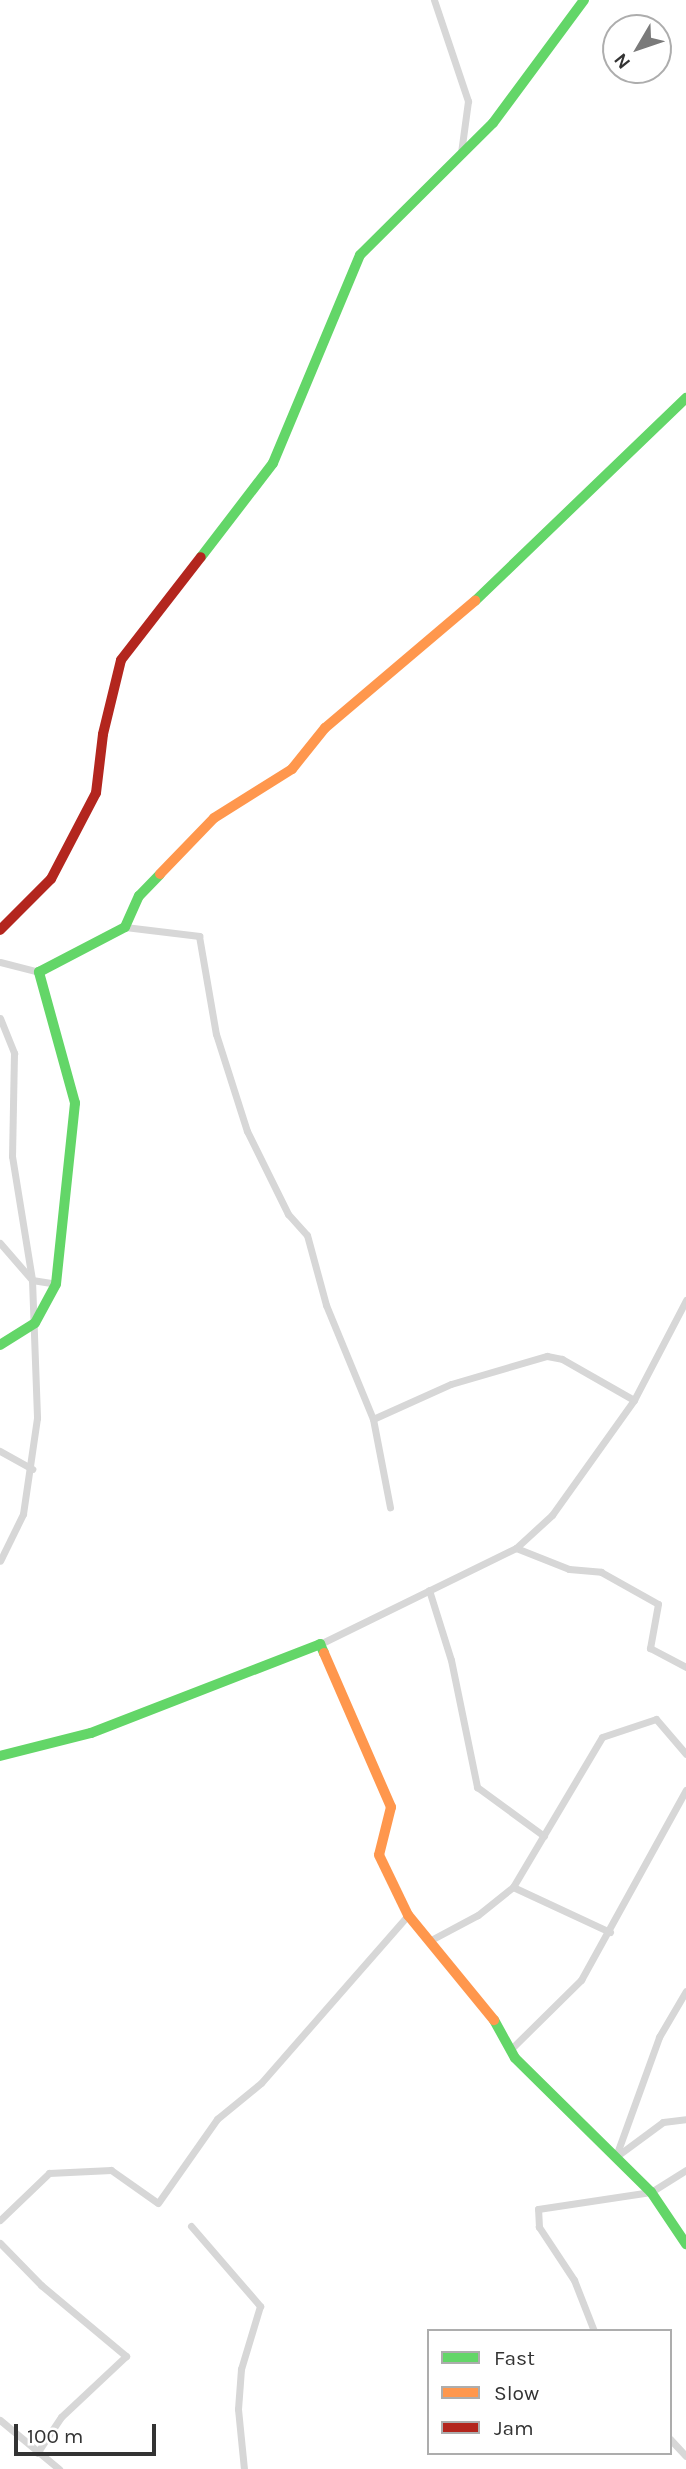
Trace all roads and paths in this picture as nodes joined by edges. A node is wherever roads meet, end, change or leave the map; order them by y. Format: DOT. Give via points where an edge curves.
graph roads {
  1 [pos="434,0"];
  2 [pos="583,0"];
  3 [pos="461,157"];
  4 [pos="686,398"];
  5 [pos="125,928"];
  6 [pos="0,930"];
  7 [pos="0,962"];
  8 [pos="39,972"];
  9 [pos="0,1018"];
  10 [pos="0,1243"];
  11 [pos="32,1280"];
  12 [pos="56,1283"];
  13 [pos="686,1300"];
  14 [pos="35,1323"];
  15 [pos="0,1345"];
  16 [pos="634,1400"];
  17 [pos="373,1419"];
  18 [pos="0,1451"];
  19 [pos="32,1469"];
  20 [pos="390,1507"];
  21 [pos="516,1548"];
  22 [pos="0,1561"];
  23 [pos="429,1590"];
  24 [pos="320,1644"];
  25 [pos="686,1667"];
  26 [pos="686,1754"];
  27 [pos="0,1756"];
  28 [pos="686,1790"];
  29 [pos="544,1836"];
  30 [pos="513,1886"];
  31 [pos="408,1915"];
  32 [pos="610,1932"];
  33 [pos="429,1942"];
  34 [pos="686,1992"];
  35 [pos="510,2050"];
  36 [pos="686,2119"];
  37 [pos="616,2156"];
  38 [pos="686,2170"];
  39 [pos="651,2192"];
  40 [pos="0,2220"];
  41 [pos="191,2226"];
  42 [pos="0,2243"];
  43 [pos="686,2244"];
  44 [pos="593,2329"];
  45 [pos="0,2420"];
  46 [pos="672,2441"];
  47 [pos="37,2453"];
  48 [pos="686,2456"];
  49 [pos="59,2469"];
  50 [pos="244,2469"];
  1 -- 3 [label="street" via="468,101"];
  2 -- 3 [label="street" via="493,123"];
  3 -- 6 [label="street" via="360,255 273,463 121,660 103,734 96,793 51,879"];
  4 -- 5 [label="street" via="450,625 325,729 292,769 214,818 139,896"];
  5 -- 8 [label="street"];
  5 -- 17 [label="street" via="199,936 216,1034 247,1131 288,1214 307,1235 326,1305"];
  7 -- 8 [label="street"];
  8 -- 12 [label="street" via="75,1103"];
  9 -- 11 [label="street" via="14,1053 12,1156"];
  10 -- 11 [label="street"];
  11 -- 12 [label="street"];
  11 -- 14 [label="street"];
  12 -- 14 [label="street"];
  13 -- 16 [label="street"];
  14 -- 15 [label="street"];
  14 -- 19 [label="street" via="37,1418"];
  16 -- 17 [label="street" via="562,1359 547,1356 451,1384"];
  16 -- 21 [label="street" via="552,1515"];
  17 -- 20 [label="street"];
  18 -- 19 [label="street"];
  19 -- 22 [label="street" via="23,1514"];
  21 -- 23 [label="street"];
  21 -- 25 [label="street" via="569,1569 601,1572 658,1604 650,1648"];
  23 -- 24 [label="street"];
  23 -- 29 [label="street" via="451,1661 477,1787"];
  24 -- 27 [label="street" via="91,1733"];
  24 -- 31 [label="street" via="391,1807 379,1856"];
  26 -- 29 [label="street" via="656,1718 602,1737"];
  28 -- 32 [label="street"];
  29 -- 30 [label="street"];
  30 -- 32 [label="street"];
  30 -- 33 [label="street" via="478,1915"];
  31 -- 33 [label="street"];
  31 -- 40 [label="street" via="261,2083 217,2119 158,2203 111,2170 49,2173"];
  32 -- 35 [label="street" via="571,1992"];
  33 -- 35 [label="street" via="486,2005"];
  34 -- 37 [label="street" via="659,2037"];
  35 -- 37 [label="street"];
  36 -- 37 [label="street" via="663,2122"];
  37 -- 39 [label="street"];
  38 -- 39 [label="street"];
  39 -- 43 [label="street"];
  39 -- 44 [label="street" via="538,2209 539,2227 574,2280"];
  41 -- 50 [label="street" via="260,2306 241,2370 238,2409"];
  42 -- 47 [label="street" via="41,2285 127,2356 61,2417"];
  45 -- 47 [label="street"];
  46 -- 48 [label="street"];
  47 -- 49 [label="street"];
}
